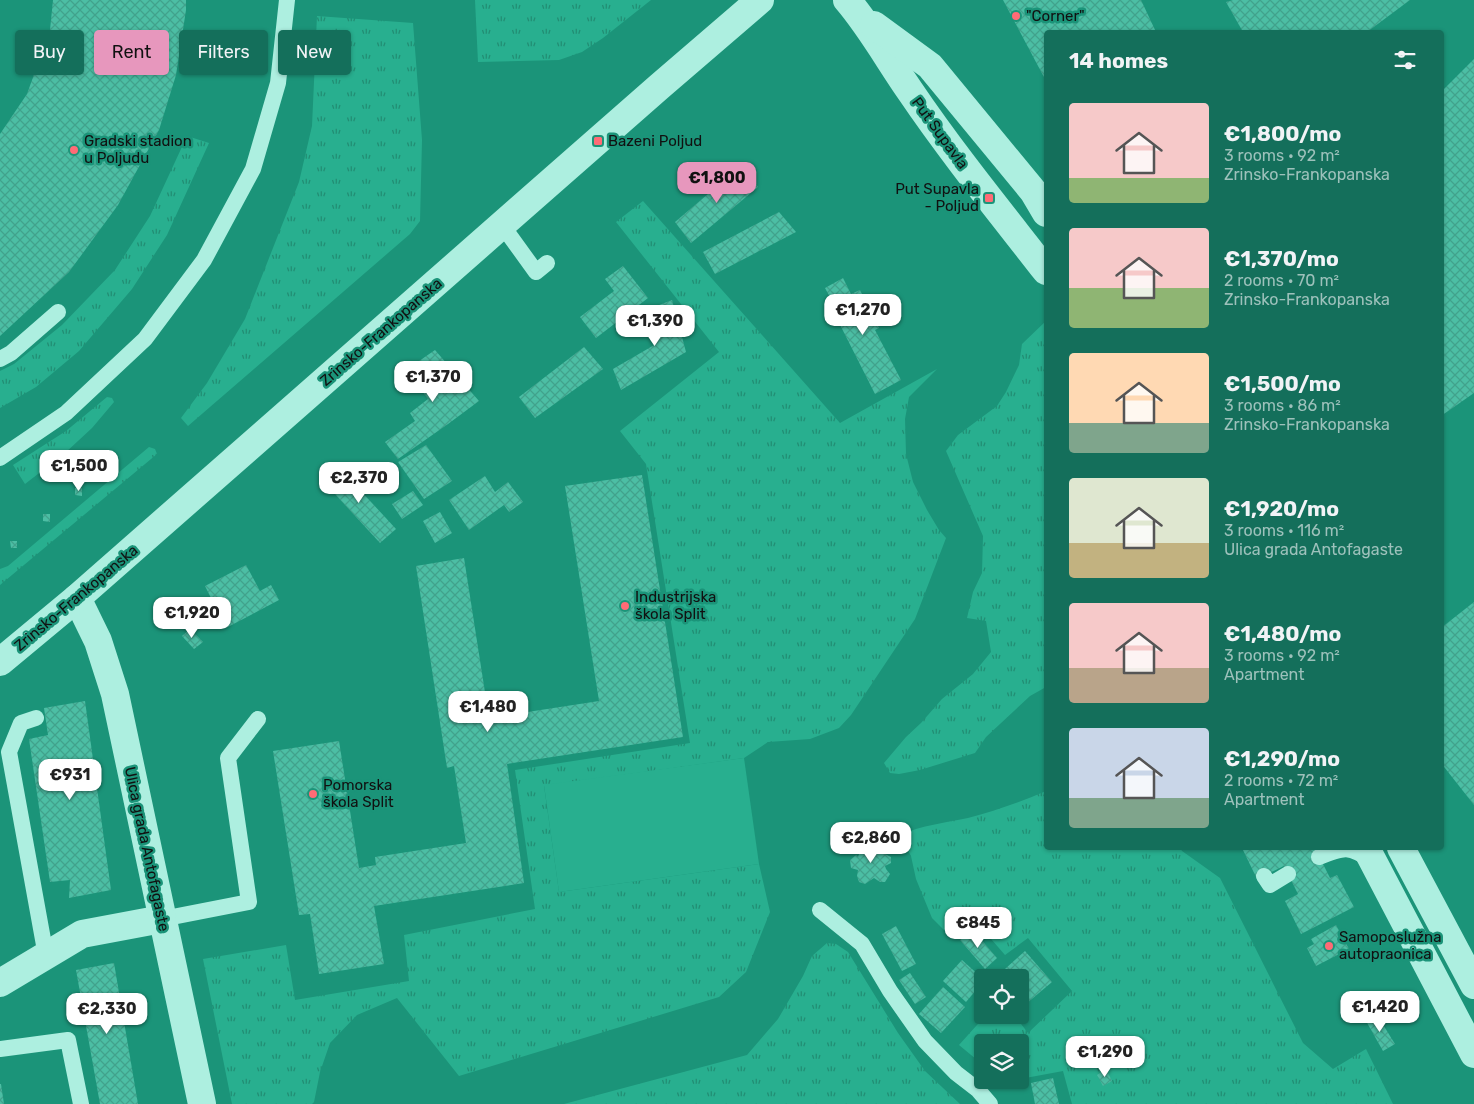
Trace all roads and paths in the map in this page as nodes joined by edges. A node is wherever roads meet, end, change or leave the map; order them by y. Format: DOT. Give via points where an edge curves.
graph roads {
  1 [pos="287,0"];
  2 [pos="760,0"];
  3 [pos="853,7"];
  4 [pos="1044,210"];
  5 [pos="502,225"];
  6 [pos="547,263"];
  7 [pos="1044,268"];
  8 [pos="58,312"];
  9 [pos="0,359"];
  10 [pos="0,458"];
  11 [pos="77,598"];
  12 [pos="0,662"];
  13 [pos="36,718"];
  14 [pos="258,719"];
  15 [pos="1336,850"];
  16 [pos="1352,850"];
  17 [pos="1403,850"];
  18 [pos="1370,855"];
  19 [pos="1319,857"];
  20 [pos="1288,874"];
  21 [pos="1264,876"];
  22 [pos="820,910"];
  23 [pos="162,919"];
  24 [pos="46,956"];
  25 [pos="0,983"];
  26 [pos="1474,985"];
  27 [pos="0,1049"];
  28 [pos="1474,1054"];
  29 [pos="81,1104"];
  30 [pos="202,1104"];
  31 [pos="990,1104"];
  1 -- 10 [label="lane" via="278,83 253,169 204,260 145,339 66,413"];
  2 -- 5 [label="street, Zrinsko-Frankopanska"];
  3 -- 4 [label="street, Put Supavla" via="930,66 1033,191"];
  3 -- 7 [label="street, Put Supavla" via="916,100"];
  5 -- 6 [label="lane" via="536,272"];
  5 -- 11 [label="street, Zrinsko-Frankopanska"];
  8 -- 9 [label="lane"];
  11 -- 12 [label="street, Zrinsko-Frankopanska"];
  11 -- 23 [label="street, Ulica grada Antofagaste" via="98,641 114,694"];
  13 -- 24 [label="lane" via="21,723 8,752"];
  14 -- 23 [label="lane" via="228,758 249,902"];
  15 -- 19 [label="lane"];
  16 -- 18 [label="lane"];
  17 -- 26 [label="street"];
  18 -- 28 [label="street"];
  20 -- 21 [label="lane" via="1270,885"];
  22 -- 31 [label="lane" via="862,944 925,1041"];
  23 -- 24 [label="street" via="82,934"];
  23 -- 30 [label="street, Ulica grada Antofagaste"];
  24 -- 25 [label="street"];
  27 -- 29 [label="lane" via="68,1040"];
}
